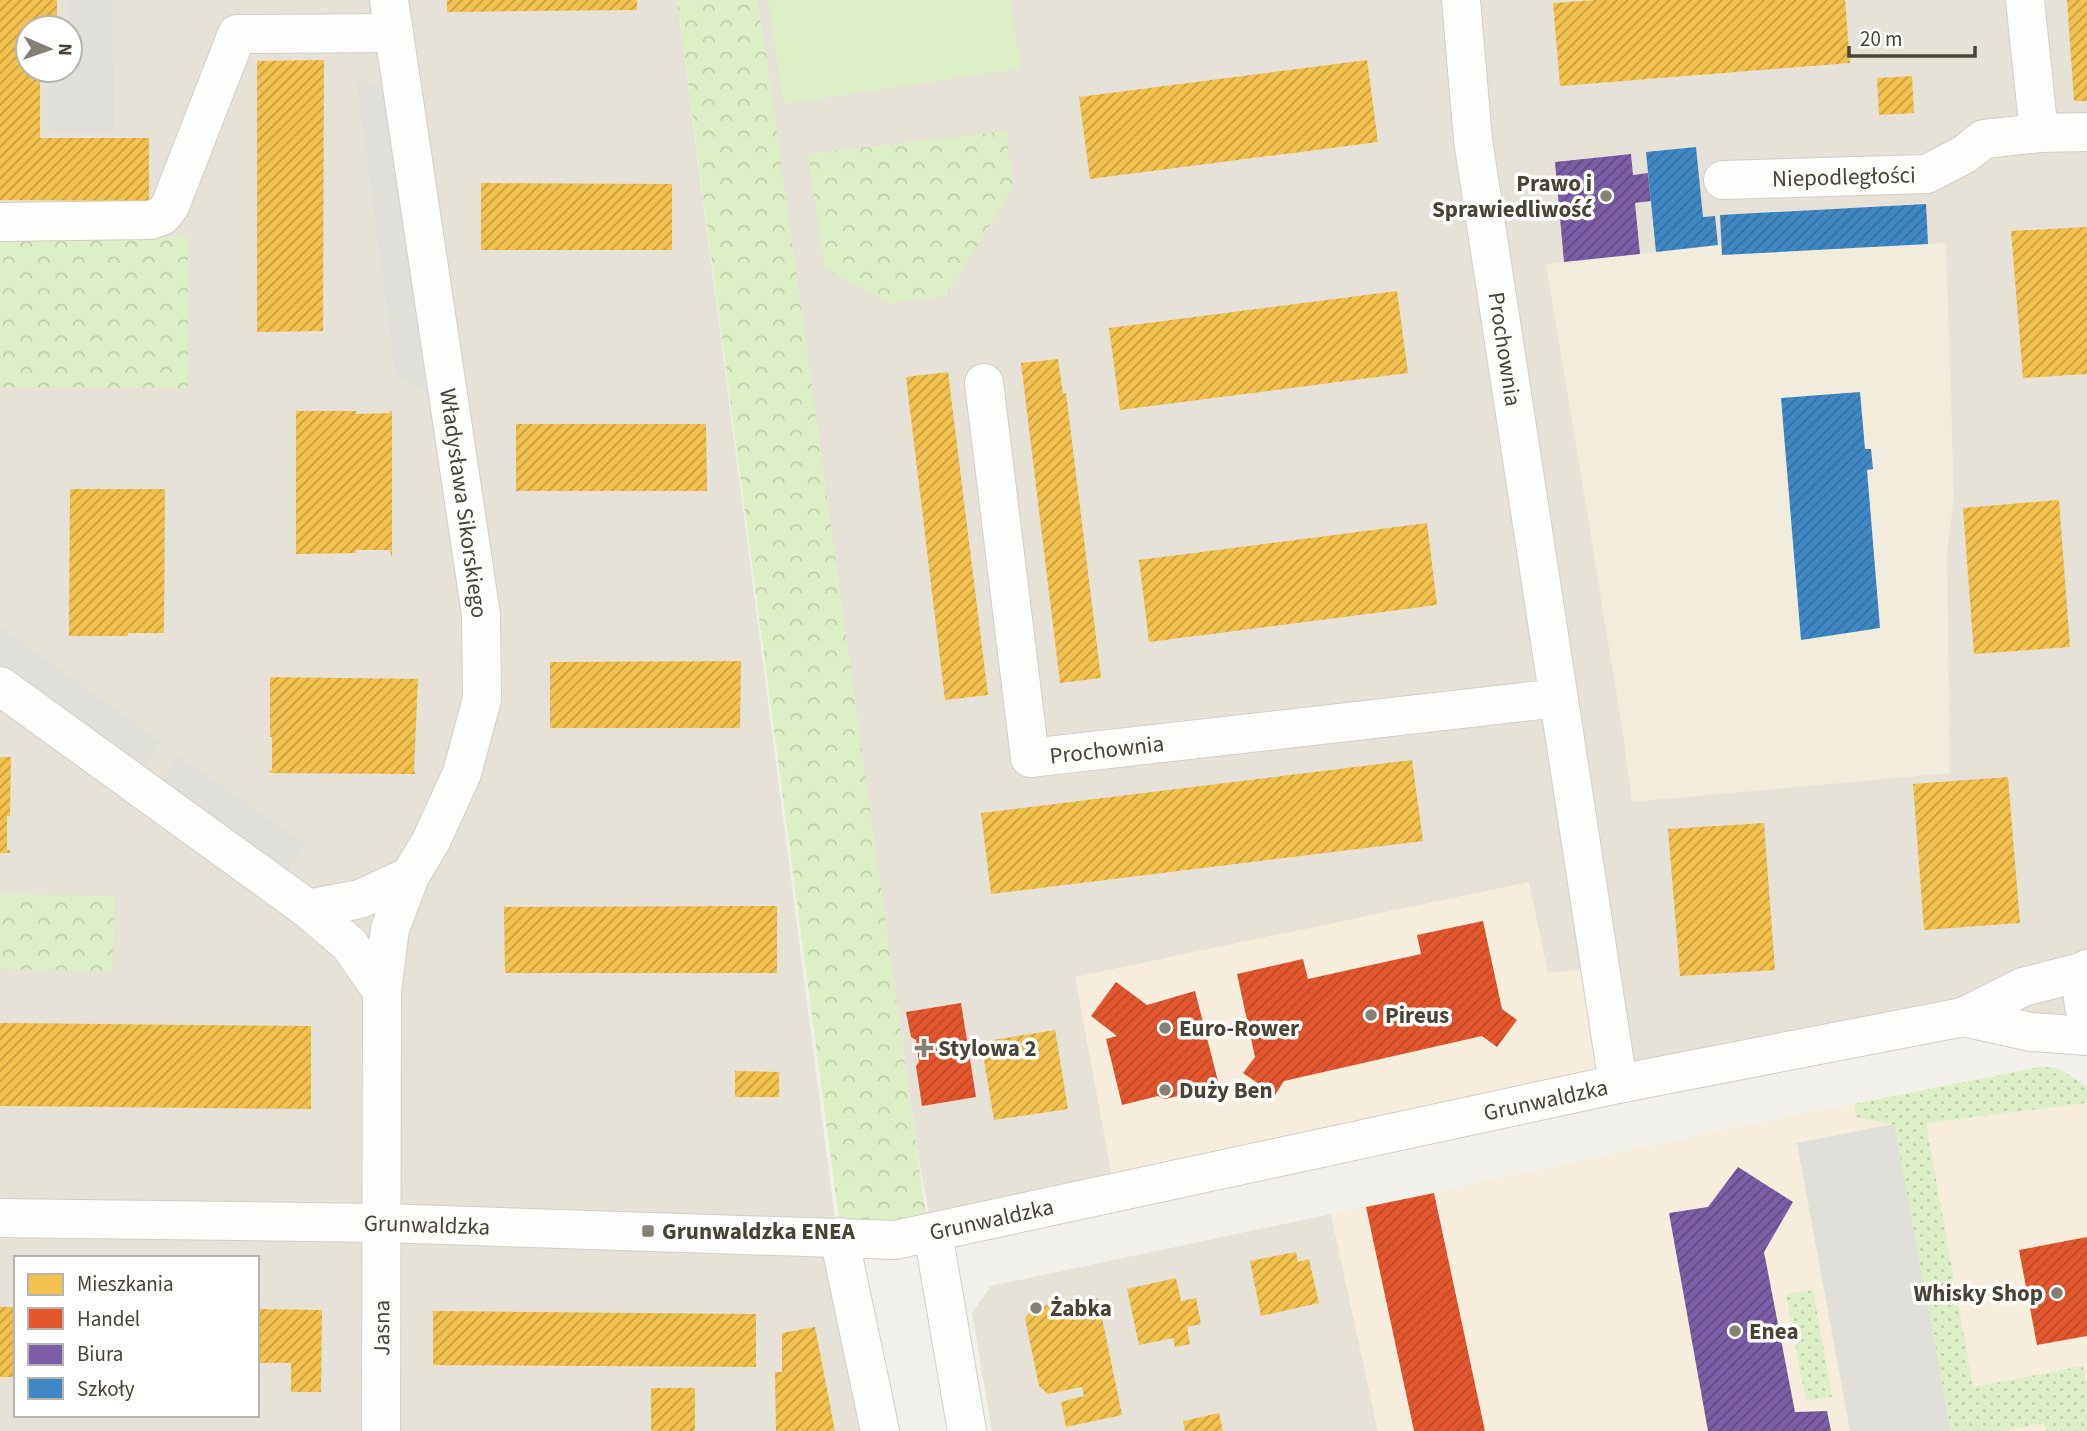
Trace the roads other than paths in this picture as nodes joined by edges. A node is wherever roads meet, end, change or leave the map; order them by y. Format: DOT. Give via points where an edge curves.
graph roads {
  1 [pos="1461,0"];
  2 [pos="2025,0"];
  3 [pos="392,17"];
  4 [pos="2087,132"];
  5 [pos="2039,133"];
  6 [pos="1723,180"];
  7 [pos="0,222"];
  8 [pos="984,383"];
  9 [pos="0,686"];
  10 [pos="1559,698"];
  11 [pos="410,876"];
  12 [pos="308,909"];
  13 [pos="2086,970"];
  14 [pos="382,991"];
  15 [pos="1963,1017"];
  16 [pos="2087,1017"];
  17 [pos="2087,1037"];
  18 [pos="1618,1084"];
  19 [pos="0,1218"];
  20 [pos="382,1223"];
  21 [pos="933,1233"];
  22 [pos="839,1237"];
  23 [pos="381,1431"];
  24 [pos="880,1431"];
  25 [pos="967,1431"];
  1 -- 10 [label="street, Prochownia" via="1473,140"];
  2 -- 5 [label="street"];
  3 -- 7 [label="street" via="237,34 170,206 162,216 150,220"];
  3 -- 11 [label="street, Władysława Sikorskiego" via="481,615 482,699 462,773"];
  4 -- 5 [label="street, Niepodległości"];
  5 -- 6 [label="street, Niepodległości" via="1984,139 1927,174"];
  8 -- 10 [label="street, Prochownia" via="1030,758"];
  9 -- 12 [label="street"];
  10 -- 18 [label="street, Prochownia"];
  11 -- 12 [label="street" via="360,899"];
  11 -- 14 [label="street, Władysława Sikorskiego" via="390,929"];
  12 -- 14 [label="street" via="349,944"];
  13 -- 15 [label="street, Grunwaldzka" via="2023,987"];
  13 -- 16 [label="street" via="2082,988"];
  14 -- 20 [label="street, Jasna"];
  15 -- 17 [label="street, Grunwaldzka" via="2031,1032"];
  15 -- 18 [label="street, Grunwaldzka"];
  18 -- 21 [label="street, Grunwaldzka"];
  19 -- 20 [label="street, Grunwaldzka"];
  20 -- 22 [label="street, Grunwaldzka"];
  20 -- 23 [label="street, Jasna"];
  21 -- 22 [label="street, Grunwaldzka" via="895,1240"];
  21 -- 25 [label="street"];
  22 -- 24 [label="street"];
}
